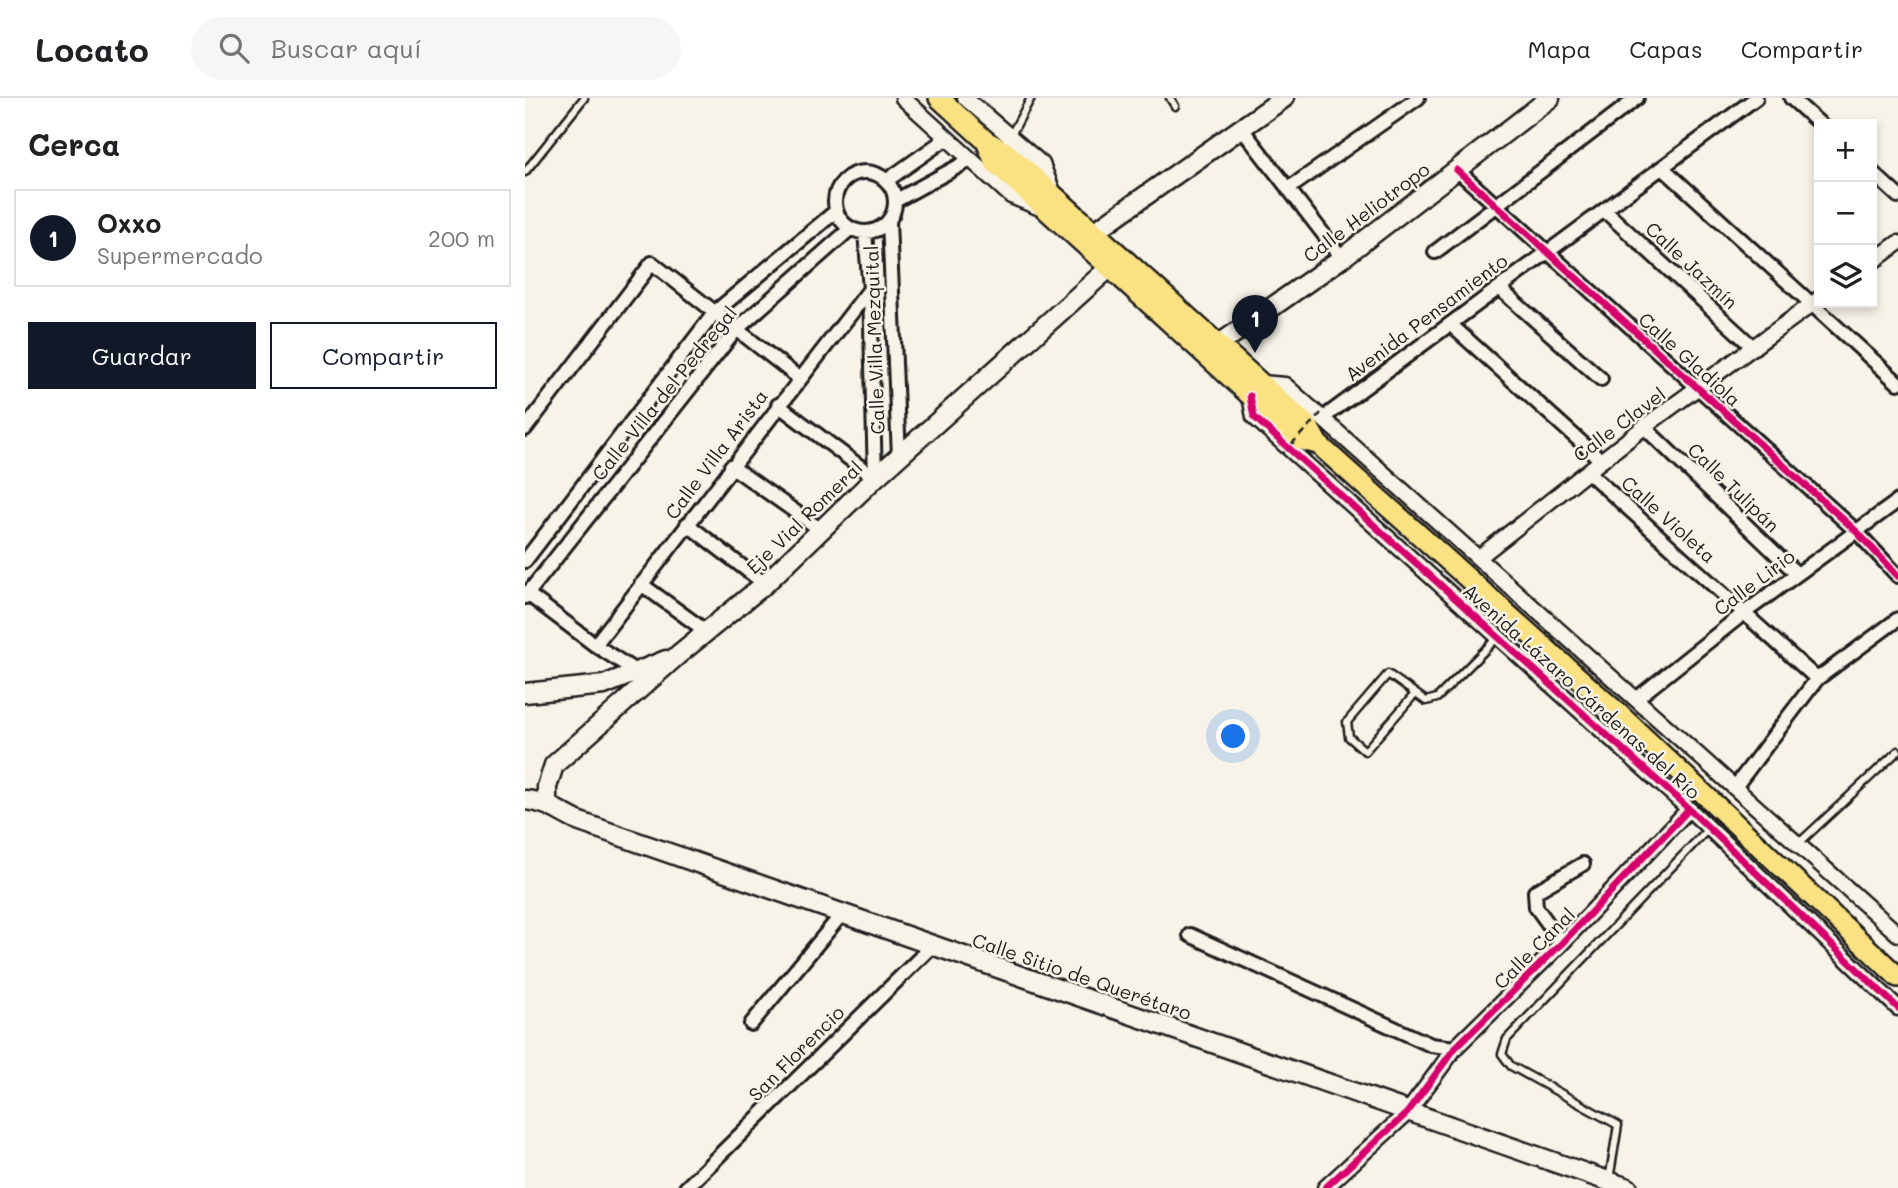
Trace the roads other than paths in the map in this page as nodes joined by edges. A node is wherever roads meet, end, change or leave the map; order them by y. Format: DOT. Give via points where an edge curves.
graph roads {
  1 [pos="584,98"];
  2 [pos="903,98"];
  3 [pos="939,98"];
  4 [pos="965,98"];
  5 [pos="1031,98"];
  6 [pos="1170,98"];
  7 [pos="1284,98"];
  8 [pos="1418,98"];
  9 [pos="1550,98"];
  10 [pos="1637,98"];
  11 [pos="1756,98"];
  12 [pos="1791,98"];
  13 [pos="1175,106"];
  14 [pos="1814,119"];
  15 [pos="1242,129"];
  16 [pos="1010,136"];
  17 [pos="947,138"];
  18 [pos="970,159"];
  19 [pos="1664,169"];
  20 [pos="1457,170"];
  21 [pos="525,173"];
  22 [pos="1877,177"];
  23 [pos="886,181"];
  24 [pos="1288,190"];
  25 [pos="1898,196"];
  26 [pos="895,201"];
  27 [pos="1049,203"];
  28 [pos="1495,205"];
  29 [pos="1604,210"];
  30 [pos="836,211"];
  31 [pos="889,221"];
  32 [pos="850,229"];
  33 [pos="865,233"];
  34 [pos="1087,237"];
  35 [pos="1898,243"];
  36 [pos="1547,251"];
  37 [pos="1435,252"];
  38 [pos="1342,258"];
  39 [pos="1877,258"];
  40 [pos="1108,269"];
  41 [pos="1499,288"];
  42 [pos="870,289"];
  43 [pos="1814,301"];
  44 [pos="1814,303"];
  45 [pos="1821,308"];
  46 [pos="715,312"];
  47 [pos="1450,324"];
  48 [pos="736,330"];
  49 [pos="1754,348"];
  50 [pos="1211,349"];
  51 [pos="799,378"];
  52 [pos="1601,379"];
  53 [pos="1898,383"];
  54 [pos="1699,389"];
  55 [pos="1256,390"];
  56 [pos="778,405"];
  57 [pos="1324,414"];
  58 [pos="1644,427"];
  59 [pos="525,429"];
  60 [pos="898,457"];
  61 [pos="1602,461"];
  62 [pos="731,466"];
  63 [pos="1588,472"];
  64 [pos="875,478"];
  65 [pos="1898,500"];
  66 [pos="687,524"];
  67 [pos="821,530"];
  68 [pos="1856,531"];
  69 [pos="1478,558"];
  70 [pos="525,561"];
  71 [pos="1797,574"];
  72 [pos="1898,576"];
  73 [pos="641,584"];
  74 [pos="765,584"];
  75 [pos="526,594"];
  76 [pos="1744,613"];
  77 [pos="1898,619"];
  78 [pos="707,632"];
  79 [pos="1498,636"];
  80 [pos="595,645"];
  81 [pos="679,654"];
  82 [pos="637,672"];
  83 [pos="1817,679"];
  84 [pos="604,685"];
  85 [pos="637,692"];
  86 [pos="525,693"];
  87 [pos="1414,695"];
  88 [pos="1636,699"];
  89 [pos="1898,751"];
  90 [pos="1735,787"];
  91 [pos="525,800"];
  92 [pos="547,802"];
  93 [pos="1689,809"];
  94 [pos="1709,828"];
  95 [pos="1798,844"];
  96 [pos="1583,863"];
  97 [pos="842,914"];
  98 [pos="1898,934"];
  99 [pos="1189,935"];
  100 [pos="1562,943"];
  101 [pos="932,946"];
  102 [pos="1898,977"];
  103 [pos="1898,1008"];
  104 [pos="751,1024"];
  105 [pos="1455,1048"];
  106 [pos="1407,1113"];
  107 [pos="1609,1182"];
  108 [pos="686,1188"];
  109 [pos="1325,1188"];
  110 [pos="1628,1188"];
  1 -- 21 [label="lane"];
  2 -- 17 [label="street, Avenida Lázaro Cárdenas del Río"];
  3 -- 27 [label="main road, Avenida Lázaro Cárdenas del Río" via="986,141 1006,152"];
  4 -- 16 [label="street, Avenida Lázaro Cárdenas del Río"];
  5 -- 16 [label="lane"];
  6 -- 13 [label="lane"];
  7 -- 15 [label="main road" via="1266,106"];
  8 -- 24 [label="street"];
  9 -- 20 [label="main road, Calle Heliotropo"];
  10 -- 28 [label="street"];
  11 -- 19 [label="street, Avenida Pensamiento"];
  12 -- 14 [label="street"];
  15 -- 24 [label="street"];
  15 -- 34 [label="main road"];
  16 -- 27 [label="street, Avenida Lázaro Cárdenas del Río" via="1042,164"];
  17 -- 18 [label="street, Avenida Lázaro Cárdenas del Río"];
  17 -- 23 [label="street"];
  18 -- 26 [label="street"];
  18 -- 27 [label="street, Avenida Lázaro Cárdenas del Río" via="1011,195"];
  19 -- 29 [label="street, Avenida Pensamiento"];
  19 -- 43 [label="street"];
  20 -- 28 [label="street, Calle Gladiola"];
  20 -- 38 [label="main road, Calle Heliotropo"];
  22 -- 25 [label="street"];
  23 -- 26 [label="street"];
  23 -- 30 [label="street" via="871,173 853,174 838,188"];
  24 -- 38 [label="street"];
  26 -- 31 [label="street"];
  27 -- 34 [label="main road, Avenida Lázaro Cárdenas del Río"];
  28 -- 36 [label="street, Calle Gladiola"];
  28 -- 37 [label="street"];
  29 -- 36 [label="street, Avenida Pensamiento"];
  29 -- 49 [label="street, Calle Jazmín"];
  30 -- 32 [label="street"];
  30 -- 46 [label="street, Calle Villa del Pedregal"];
  31 -- 33 [label="street"];
  31 -- 60 [label="street, Calle Villa Mezquital"];
  32 -- 33 [label="street"];
  32 -- 48 [label="street, Calle Villa del Pedregal"];
  33 -- 42 [label="street, Calle Villa Mezquital"];
  34 -- 40 [label="main road, Avenida Lázaro Cárdenas del Río"];
  34 -- 50 [label="main road, Avenida Lázaro Cárdenas del Río"];
  35 -- 39 [label="street"];
  36 -- 41 [label="street, Avenida Pensamiento"];
  36 -- 54 [label="street, Calle Gladiola"];
  38 -- 50 [label="main road, Calle Heliotropo"];
  40 -- 50 [label="main road, Avenida Lázaro Cárdenas del Río"];
  40 -- 60 [label="main road, Eje Vial Romeral"];
  41 -- 47 [label="street, Avenida Pensamiento"];
  41 -- 52 [label="street"];
  42 -- 51 [label="street, Calle Villa Arista"];
  42 -- 64 [label="street, Calle Villa Mezquital"];
  44 -- 49 [label="street, Calle Clavel"];
  45 -- 53 [label="street"];
  46 -- 48 [label="street"];
  46 -- 59 [label="street" via="652,263"];
  46 -- 70 [label="street, Calle Villa del Pedregal"];
  47 -- 57 [label="street, Avenida Pensamiento"];
  47 -- 61 [label="street"];
  48 -- 51 [label="street"];
  48 -- 75 [label="street, Calle Villa del Pedregal"];
  49 -- 54 [label="street, Calle Clavel"];
  50 -- 55 [label="main road, Avenida Lázaro Cárdenas del Río"];
  51 -- 56 [label="street, Calle Villa Arista"];
  54 -- 58 [label="street, Calle Clavel"];
  54 -- 68 [label="street, Calle Gladiola"];
  55 -- 57 [label="street, Avenida Lázaro Cárdenas del Río" via="1285,385"];
  55 -- 79 [label="street, Avenida Lázaro Cárdenas del Río" via="1254,417"];
  55 -- 102 [label="main road, Avenida Lázaro Cárdenas del Río" via="1297,439 1318,444 1618,713"];
  56 -- 62 [label="street, Calle Villa Arista"];
  56 -- 64 [label="street"];
  57 -- 69 [label="street, Avenida Lázaro Cárdenas del Río"];
  58 -- 61 [label="street, Calle Clavel"];
  58 -- 71 [label="street, Calle Tulipán"];
  60 -- 64 [label="main road, Eje Vial Romeral"];
  61 -- 63 [label="street, Calle Clavel"];
  62 -- 66 [label="street, Calle Villa Arista"];
  62 -- 67 [label="street"];
  63 -- 69 [label="street, Calle Clavel"];
  63 -- 76 [label="street, Calle Violeta"];
  64 -- 67 [label="main road, Eje Vial Romeral"];
  65 -- 68 [label="street, Calle Lirio"];
  66 -- 73 [label="street, Calle Villa Arista"];
  66 -- 74 [label="street"];
  67 -- 74 [label="main road, Eje Vial Romeral"];
  68 -- 71 [label="street, Calle Lirio"];
  68 -- 72 [label="street, Calle Gladiola"];
  69 -- 88 [label="street, Avenida Lázaro Cárdenas del Río"];
  71 -- 76 [label="street, Calle Lirio"];
  73 -- 78 [label="street"];
  73 -- 80 [label="street, Calle Villa Arista"];
  74 -- 78 [label="main road, Eje Vial Romeral"];
  75 -- 80 [label="street"];
  76 -- 83 [label="street, Calle Violeta"];
  76 -- 88 [label="street, Calle Lirio"];
  77 -- 83 [label="street"];
  78 -- 81 [label="main road, Eje Vial Romeral"];
  79 -- 87 [label="lane" via="1437,698 1426,701"];
  79 -- 93 [label="street, Avenida Lázaro Cárdenas del Río"];
  80 -- 82 [label="street"];
  81 -- 82 [label="main road"];
  81 -- 85 [label="main road, Eje Vial Romeral"];
  82 -- 84 [label="main road"];
  83 -- 90 [label="street"];
  84 -- 85 [label="street"];
  84 -- 86 [label="main road"];
  85 -- 92 [label="main road, Eje Vial Romeral" via="554,765"];
  87 -- 87 [label="lane" via="1365,751 1349,737 1347,722 1388,674"];
  88 -- 90 [label="street, Avenida Lázaro Cárdenas del Río"];
  89 -- 95 [label="lane"];
  90 -- 95 [label="street, Avenida Lázaro Cárdenas del Río"];
  91 -- 92 [label="main road, Calle Sitio de Querétaro"];
  92 -- 97 [label="main road, Calle Sitio de Querétaro" via="580,822"];
  93 -- 94 [label="street, Avenida Lázaro Cárdenas del Río"];
  93 -- 100 [label="street, Calle Canal"];
  94 -- 103 [label="street, Avenida Lázaro Cárdenas del Río"];
  94 -- 107 [label="lane" via="1507,1039 1502,1054 1511,1066 1619,1125"];
  95 -- 98 [label="street, Avenida Lázaro Cárdenas del Río"];
  96 -- 100 [label="street" via="1535,892 1536,907"];
  97 -- 101 [label="main road, Calle Sitio de Querétaro"];
  97 -- 104 [label="street"];
  99 -- 105 [label="street" via="1431,1045"];
  100 -- 105 [label="street, Calle Canal"];
  101 -- 106 [label="main road, Calle Sitio de Querétaro"];
  101 -- 108 [label="street, San Florencio"];
  105 -- 106 [label="street, Calle Canal"];
  106 -- 107 [label="main road, Calle Sitio de Querétaro"];
  106 -- 109 [label="street, Calle Canal"];
  107 -- 110 [label="main road, Calle Sitio de Querétaro"];
}
